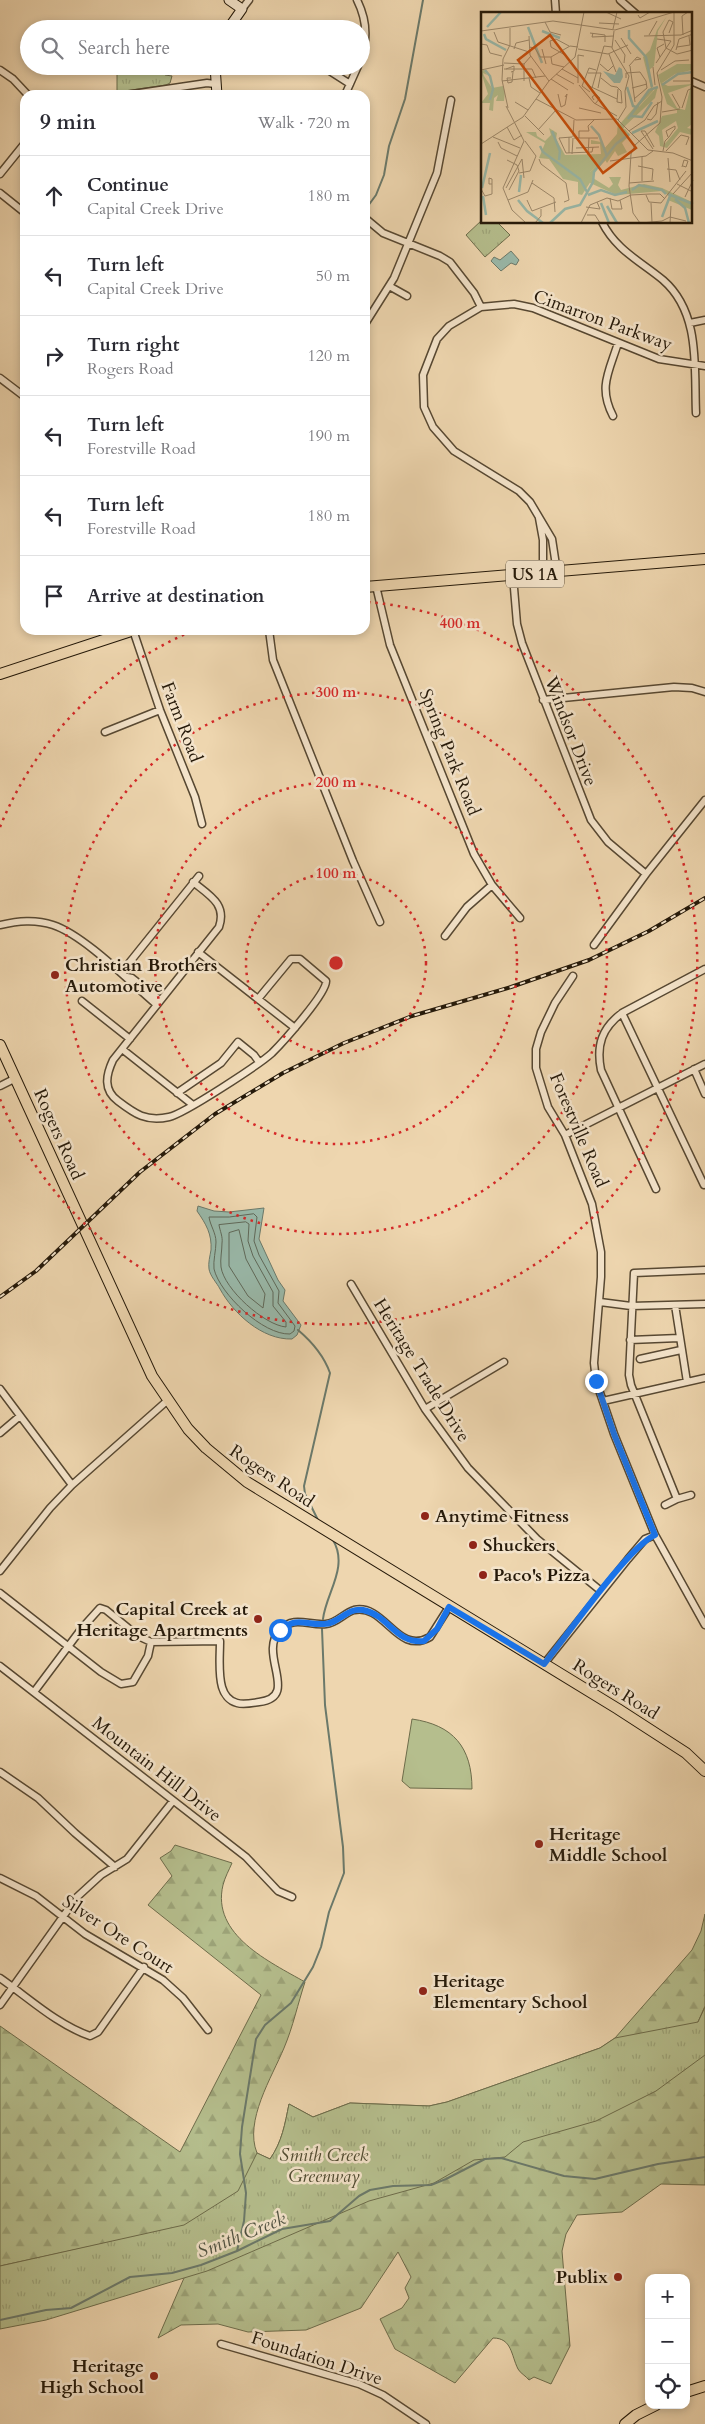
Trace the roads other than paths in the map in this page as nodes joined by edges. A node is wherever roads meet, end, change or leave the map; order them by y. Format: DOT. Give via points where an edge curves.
graph roads {
  1 [pos="229,0"];
  2 [pos="249,0"];
  3 [pos="357,0"];
  4 [pos="620,0"];
  5 [pos="242,9"];
  6 [pos="634,12"];
  7 [pos="234,20"];
  8 [pos="364,20"];
  9 [pos="0,70"];
  10 [pos="215,75"];
  11 [pos="336,75"];
  12 [pos="354,75"];
  13 [pos="692,81"];
  14 [pos="215,84"];
  15 [pos="350,84"];
  16 [pos="705,86"];
  17 [pos="23,90"];
  18 [pos="160,90"];
  19 [pos="216,90"];
  20 [pos="347,90"];
  21 [pos="451,100"];
  22 [pos="20,149"];
  23 [pos="0,174"];
  24 [pos="0,193"];
  25 [pos="20,209"];
  26 [pos="370,222"];
  27 [pos="603,224"];
  28 [pos="408,244"];
  29 [pos="389,286"];
  30 [pos="407,296"];
  31 [pos="481,307"];
  32 [pos="370,316"];
  33 [pos="705,320"];
  34 [pos="690,323"];
  35 [pos="618,344"];
  36 [pos="694,365"];
  37 [pos="705,366"];
  38 [pos="0,378"];
  39 [pos="20,393"];
  40 [pos="696,413"];
  41 [pos="613,416"];
  42 [pos="539,517"];
  43 [pos="705,559"];
  44 [pos="557,572"];
  45 [pos="543,573"];
  46 [pos="513,576"];
  47 [pos="370,587"];
  48 [pos="118,635"];
  49 [pos="135,635"];
  50 [pos="270,635"];
  51 [pos="0,674"];
  52 [pos="705,692"];
  53 [pos="543,700"];
  54 [pos="160,710"];
  55 [pos="105,732"];
  56 [pos="705,800"];
  57 [pos="202,824"];
  58 [pos="646,874"];
  59 [pos="198,876"];
  60 [pos="193,882"];
  61 [pos="492,885"];
  62 [pos="520,918"];
  63 [pos="380,922"];
  64 [pos="0,925"];
  65 [pos="444,936"];
  66 [pos="594,945"];
  67 [pos="198,952"];
  68 [pos="704,972"];
  69 [pos="124,975"];
  70 [pos="573,976"];
  71 [pos="258,999"];
  72 [pos="82,1001"];
  73 [pos="159,1002"];
  74 [pos="622,1013"];
  75 [pos="295,1028"];
  76 [pos="130,1039"];
  77 [pos="0,1046"];
  78 [pos="122,1049"];
  79 [pos="259,1062"];
  80 [pos="705,1064"];
  81 [pos="694,1070"];
  82 [pos="16,1078"];
  83 [pos="0,1086"];
  84 [pos="658,1088"];
  85 [pos="177,1093"];
  86 [pos="705,1094"];
  87 [pos="193,1106"];
  88 [pos="618,1109"];
  89 [pos="565,1135"];
  90 [pos="704,1185"];
  91 [pos="656,1189"];
  92 [pos="705,1270"];
  93 [pos="351,1284"];
  94 [pos="600,1302"];
  95 [pos="705,1304"];
  96 [pos="675,1305"];
  97 [pos="631,1306"];
  98 [pos="679,1338"];
  99 [pos="630,1340"];
  100 [pos="681,1350"];
  101 [pos="640,1359"];
  102 [pos="504,1362"];
  103 [pos="705,1378"];
  104 [pos="687,1382"];
  105 [pos="0,1389"];
  106 [pos="634,1394"];
  107 [pos="168,1400"];
  108 [pos="603,1401"];
  109 [pos="425,1409"];
  110 [pos="20,1416"];
  111 [pos="0,1433"];
  112 [pos="72,1484"];
  113 [pos="691,1495"];
  114 [pos="677,1499"];
  115 [pos="665,1505"];
  116 [pos="655,1535"];
  117 [pos="1,1567"];
  118 [pos="601,1591"];
  119 [pos="0,1593"];
  120 [pos="449,1607"];
  121 [pos="705,1625"];
  122 [pos="151,1642"];
  123 [pos="69,1647"];
  124 [pos="544,1664"];
  125 [pos="0,1666"];
  126 [pos="34,1692"];
  127 [pos="705,1771"];
  128 [pos="0,1772"];
  129 [pos="173,1801"];
  130 [pos="115,1867"];
  131 [pos="0,1878"];
  132 [pos="292,1897"];
  133 [pos="64,1917"];
  134 [pos="144,1967"];
  135 [pos="0,1978"];
  136 [pos="13,1987"];
  137 [pos="0,2005"];
  138 [pos="208,2030"];
  139 [pos="221,2344"];
  140 [pos="705,2386"];
  141 [pos="690,2391"];
  142 [pos="648,2409"];
  143 [pos="426,2424"];
  144 [pos="625,2424"];
  1 -- 5 [label="street"];
  2 -- 5 [label="street"];
  3 -- 8 [label="street"];
  4 -- 6 [label="street"];
  5 -- 7 [label="street"];
  9 -- 17 [label="street"];
  10 -- 14 [label="street"];
  11 -- 15 [label="street"];
  12 -- 15 [label="street"];
  13 -- 16 [label="street"];
  14 -- 18 [label="street"];
  14 -- 19 [label="street"];
  15 -- 20 [label="street"];
  21 -- 28 [label="street" via="437,173"];
  22 -- 23 [label="street"];
  24 -- 25 [label="street"];
  26 -- 28 [label="street" via="383,233"];
  27 -- 34 [label="street" via="617,245 673,290"];
  28 -- 29 [label="street"];
  28 -- 31 [label="street" via="450,262"];
  29 -- 30 [label="street"];
  29 -- 32 [label="street"];
  31 -- 35 [label="street, Cimarron Parkway" via="514,304 533,308"];
  31 -- 42 [label="street, Cimarron Parkway" via="449,326 437,339 423,375 425,414 454,451 520,490"];
  33 -- 34 [label="street"];
  34 -- 36 [label="street"];
  35 -- 36 [label="street, Cimarron Parkway" via="659,359"];
  35 -- 41 [label="street" via="605,386 605,400"];
  36 -- 37 [label="street, Cimarron Parkway"];
  36 -- 40 [label="street"];
  38 -- 39 [label="street"];
  42 -- 44 [label="street, Cimarron Parkway" via="552,539"];
  42 -- 45 [label="street, Cimarron Parkway"];
  43 -- 44 [label="main road, US 1A"];
  44 -- 45 [label="main road, US 1A"];
  45 -- 46 [label="main road, US 1A"];
  46 -- 47 [label="main road, US 1A"];
  46 -- 53 [label="street, Windsor Drive" via="517,624"];
  47 -- 61 [label="street, Spring Park Road" via="474,854"];
  48 -- 51 [label="main road"];
  49 -- 54 [label="street, Farm Road"];
  50 -- 63 [label="street" via="273,660"];
  52 -- 53 [label="street" via="674,687"];
  53 -- 58 [label="street, Windsor Drive" via="590,820 603,837"];
  54 -- 55 [label="street"];
  54 -- 57 [label="street, Farm Road" via="195,797"];
  56 -- 58 [label="street"];
  58 -- 66 [label="street"];
  59 -- 60 [label="street"];
  60 -- 67 [label="street" via="216,900 221,914 219,927"];
  60 -- 69 [label="street"];
  61 -- 62 [label="street, Spring Park Road"];
  61 -- 65 [label="street" via="467,907"];
  64 -- 69 [label="street" via="24,920 54,925 76,937"];
  67 -- 71 [label="street"];
  67 -- 73 [label="street"];
  68 -- 74 [label="street"];
  69 -- 73 [label="street" via="132,978"];
  70 -- 89 [label="street, Forestville Road" via="555,1003 536,1049 536,1068 542,1092"];
  71 -- 75 [label="street"];
  71 -- 75 [label="street" via="291,959 300,959 324,978 327,986"];
  72 -- 76 [label="street"];
  73 -- 76 [label="street"];
  74 -- 84 [label="street"];
  74 -- 88 [label="street" via="601,1036 598,1057"];
  75 -- 79 [label="street"];
  76 -- 78 [label="street"];
  77 -- 82 [label="main road, Rogers Road"];
  78 -- 85 [label="street"];
  78 -- 87 [label="street" via="108,1070 108,1090 114,1098 137,1116 160,1118 182,1113"];
  79 -- 85 [label="street" via="238,1042 221,1063"];
  79 -- 87 [label="street"];
  80 -- 81 [label="street"];
  81 -- 84 [label="street"];
  81 -- 86 [label="street"];
  82 -- 83 [label="street"];
  82 -- 107 [label="main road, Rogers Road" via="152,1376"];
  84 -- 88 [label="street"];
  84 -- 90 [label="street"];
  85 -- 87 [label="street"];
  88 -- 89 [label="street"];
  88 -- 91 [label="street"];
  89 -- 94 [label="street, Forestville Road" via="592,1204 601,1252"];
  92 -- 97 [label="street" via="634,1273"];
  93 -- 109 [label="street, Heritage Trade Drive"];
  94 -- 97 [label="street"];
  94 -- 108 [label="street, Forestville Road" via="594,1363"];
  95 -- 96 [label="street"];
  96 -- 97 [label="street"];
  96 -- 98 [label="street"];
  97 -- 99 [label="street"];
  98 -- 99 [label="street"];
  98 -- 100 [label="street"];
  99 -- 106 [label="street" via="629,1375"];
  100 -- 101 [label="street"];
  100 -- 104 [label="street"];
  102 -- 109 [label="street"];
  103 -- 104 [label="street"];
  104 -- 106 [label="street"];
  105 -- 110 [label="street"];
  106 -- 108 [label="street"];
  106 -- 114 [label="street"];
  107 -- 112 [label="street"];
  107 -- 120 [label="main road, Rogers Road" via="206,1448 247,1482"];
  108 -- 116 [label="street, Forestville Road"];
  109 -- 118 [label="street, Heritage Trade Drive" via="488,1492 537,1539"];
  110 -- 111 [label="street"];
  110 -- 112 [label="street"];
  112 -- 117 [label="street"];
  113 -- 114 [label="street"];
  114 -- 115 [label="street"];
  116 -- 118 [label="street" via="645,1539"];
  116 -- 121 [label="street, Forestville Road"];
  118 -- 124 [label="street"];
  119 -- 123 [label="street"];
  120 -- 122 [label="street" via="430,1637 415,1642 407,1641 364,1610 355,1610 325,1624 297,1621 287,1624 274,1637 272,1652 280,1686 269,1701 234,1703 224,1693 220,1641"];
  120 -- 124 [label="main road, Rogers Road"];
  122 -- 123 [label="street" via="100,1608"];
  122 -- 123 [label="street" via="148,1656 133,1682 121,1684"];
  123 -- 126 [label="street"];
  124 -- 127 [label="main road, Rogers Road" via="667,1740"];
  125 -- 126 [label="street, Mountain Hill Drive"];
  126 -- 129 [label="street, Mountain Hill Drive"];
  128 -- 130 [label="street" via="38,1798"];
  129 -- 130 [label="street" via="127,1859"];
  129 -- 132 [label="street, Mountain Hill Drive" via="246,1857 278,1892"];
  130 -- 133 [label="street" via="77,1897"];
  131 -- 133 [label="street, Silver Ore Court" via="36,1896"];
  133 -- 134 [label="street, Silver Ore Court" via="106,1948"];
  133 -- 136 [label="street"];
  134 -- 136 [label="street" via="98,2032 90,2036 76,2031"];
  134 -- 138 [label="street, Silver Ore Court" via="183,1998"];
  135 -- 136 [label="street"];
  136 -- 137 [label="street"];
  139 -- 143 [label="street, Foundation Drive" via="359,2384 384,2395"];
  140 -- 141 [label="main road"];
  142 -- 144 [label="main road"];
}
